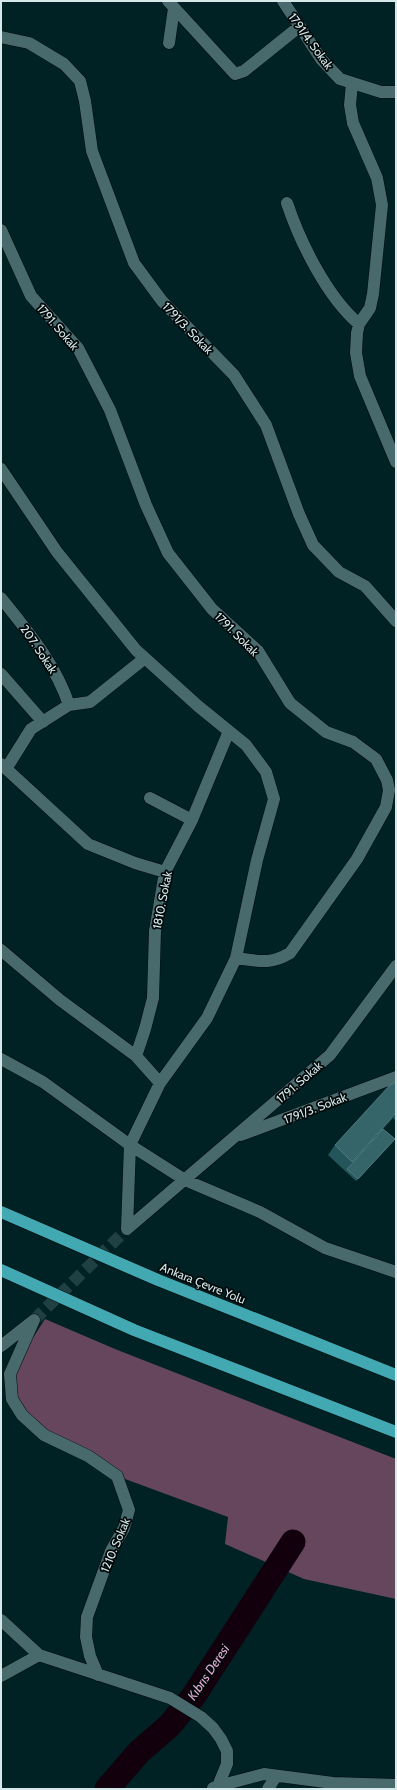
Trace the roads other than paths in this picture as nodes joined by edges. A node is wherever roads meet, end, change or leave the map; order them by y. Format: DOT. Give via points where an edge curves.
graph roads {
  1 [pos="283,1"];
  2 [pos="171,4"];
  3 [pos="300,26"];
  4 [pos="1,37"];
  5 [pos="169,43"];
  6 [pos="346,81"];
  7 [pos="396,92"];
  8 [pos="287,203"];
  9 [pos="1,230"];
  10 [pos="359,324"];
  11 [pos="396,462"];
  12 [pos="1,469"];
  13 [pos="1,598"];
  14 [pos="396,621"];
  15 [pos="145,658"];
  16 [pos="1,674"];
  17 [pos="68,705"];
  18 [pos="43,722"];
  19 [pos="229,731"];
  20 [pos="4,767"];
  21 [pos="150,798"];
  22 [pos="192,820"];
  23 [pos="165,872"];
  24 [pos="1,950"];
  25 [pos="236,958"];
  26 [pos="396,966"];
  27 [pos="136,1056"];
  28 [pos="1,1059"];
  29 [pos="396,1077"];
  30 [pos="160,1083"];
  31 [pos="234,1138"];
  32 [pos="130,1145"];
  33 [pos="185,1180"];
  34 [pos="1,1212"];
  35 [pos="1,1270"];
  36 [pos="396,1272"];
  37 [pos="1,1346"];
  38 [pos="396,1375"];
  39 [pos="396,1432"];
  40 [pos="1,1620"];
  41 [pos="40,1655"];
  42 [pos="98,1675"];
  43 [pos="1,1676"];
  44 [pos="276,1776"];
  45 [pos="396,1786"];
  46 [pos="215,1787"];
  47 [pos="371,1787"];
  48 [pos="268,1789"];
  1 -- 3 [label="street, 1791/4. Sokak"];
  2 -- 3 [label="street" via="235,74 244,72"];
  2 -- 5 [label="street"];
  3 -- 6 [label="street, 1791/4. Sokak" via="321,59"];
  4 -- 14 [label="street, 1791/3. Sokak" via="30,43 64,64 80,81 92,151 134,263 162,301 234,375 266,425 313,545 339,572 365,586"];
  6 -- 7 [label="street" via="381,92"];
  6 -- 10 [label="street" via="353,123 377,178 382,205 373,294 370,308"];
  8 -- 10 [label="street" via="296,230 310,257 341,306"];
  9 -- 25 [label="street, 1791. Sokak" via="31,296 78,348 93,377 110,410 146,505 168,553 212,609 258,651 290,703 326,732 353,742 376,759 387,780 389,790 386,807 324,908 290,953 268,962"];
  10 -- 11 [label="street" via="356,343 360,376"];
  12 -- 15 [label="street" via="57,552"];
  13 -- 17 [label="street, 207. Sokak" via="40,647 62,684"];
  15 -- 17 [label="street" via="90,702"];
  15 -- 19 [label="street"];
  16 -- 18 [label="street"];
  17 -- 18 [label="street"];
  18 -- 20 [label="street" via="31,729"];
  19 -- 22 [label="street, 1810. Sokak"];
  19 -- 25 [label="street" via="246,745 266,772 274,799 256,860"];
  20 -- 23 [label="street" via="88,844"];
  21 -- 22 [label="street"];
  22 -- 23 [label="street, 1810. Sokak"];
  23 -- 27 [label="street, 1810. Sokak" via="155,931 153,998"];
  24 -- 27 [label="street" via="60,1000"];
  25 -- 30 [label="street" via="207,1018"];
  26 -- 31 [label="street, 1791. Sokak" via="330,1055"];
  27 -- 30 [label="street"];
  28 -- 32 [label="street" via="43,1082"];
  29 -- 31 [label="street, 1791/3. Sokak"];
  30 -- 32 [label="street"];
  31 -- 33 [label="street, 1791. Sokak"];
  32 -- 33 [label="street"];
  32 -- 33 [label="street, 1791. Sokak" via="127,1229"];
  33 -- 36 [label="street" via="260,1212 325,1248"];
  34 -- 38 [label="highway, Ankara Çevre Yolu" via="158,1280"];
  35 -- 39 [label="highway" via="134,1330"];
  37 -- 42 [label="street, 1210. Sokak" via="34,1320 10,1374 12,1399 22,1415 44,1435 88,1456 117,1476 129,1510 87,1617 86,1637"];
  40 -- 41 [label="street"];
  41 -- 42 [label="street"];
  41 -- 43 [label="street"];
  42 -- 46 [label="street" via="170,1698 201,1717 213,1728 227,1751 227,1764"];
  44 -- 46 [label="street" via="264,1774"];
  44 -- 47 [label="street"];
  44 -- 48 [label="street"];
  45 -- 47 [label="street"];
}
